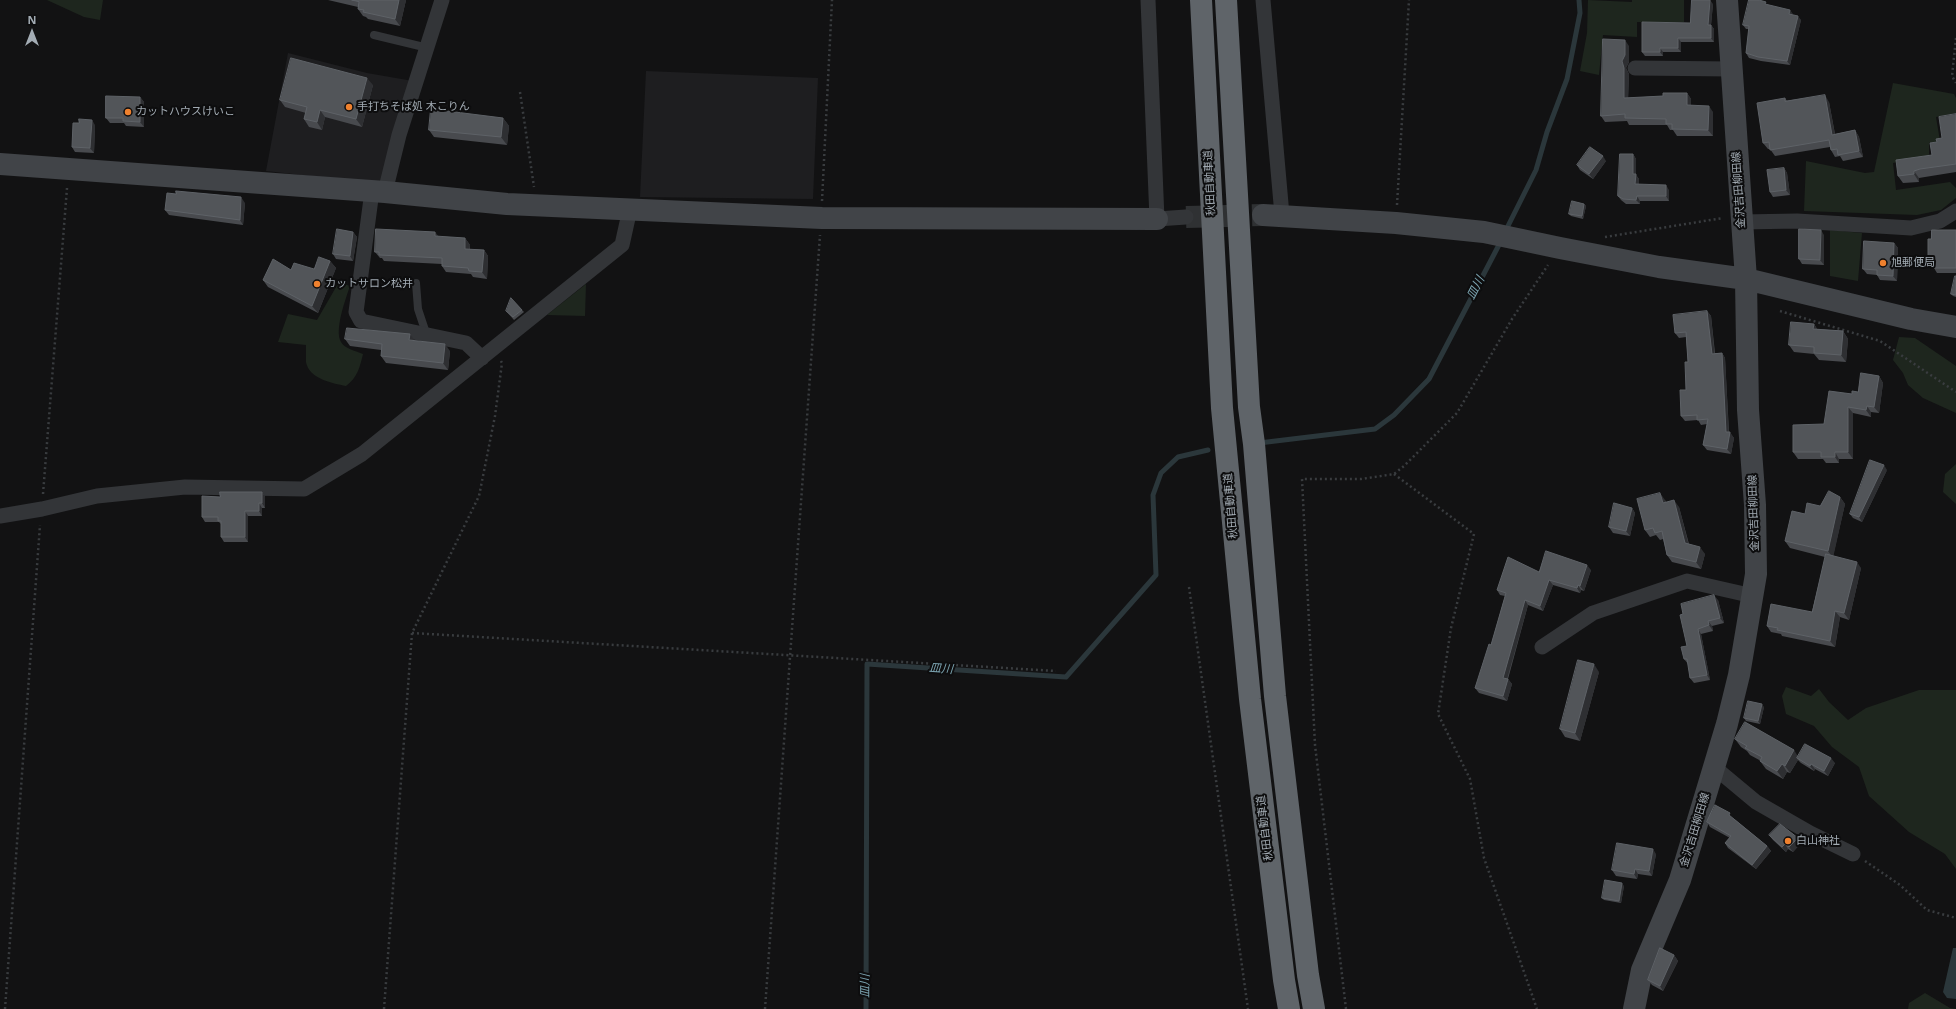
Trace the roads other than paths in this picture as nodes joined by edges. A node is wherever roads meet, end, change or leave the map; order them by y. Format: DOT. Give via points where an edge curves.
graph roads {
  1 [pos="442,0"];
  2 [pos="1148,0"];
  3 [pos="1201,0"];
  4 [pos="1226,0"];
  5 [pos="1263,0"];
  6 [pos="1727,0"];
  7 [pos="374,35"];
  8 [pos="428,48"];
  9 [pos="1635,68"];
  10 [pos="1730,69"];
  11 [pos="0,164"];
  12 [pos="379,192"];
  13 [pos="630,209"];
  14 [pos="1956,211"];
  15 [pos="1273,215"];
  16 [pos="1186,217"];
  17 [pos="1157,219"];
  18 [pos="1741,219"];
  19 [pos="1746,279"];
  20 [pos="416,283"];
  21 [pos="1956,327"];
  22 [pos="427,336"];
  23 [pos="482,358"];
  24 [pos="0,516"];
  25 [pos="1753,596"];
  26 [pos="1542,647"];
  27 [pos="1714,767"];
  28 [pos="1853,854"];
  29 [pos="1289,1009"];
  30 [pos="1314,1009"];
  31 [pos="1634,1009"];
  1 -- 8 [label="street"];
  2 -- 17 [label="street"];
  3 -- 29 [label="highway, 秋田自動車道" via="1222,408 1250,699"];
  4 -- 30 [label="highway" via="1249,407 1275,696"];
  5 -- 15 [label="street"];
  6 -- 10 [label="street, 金沢吉田柳田線"];
  7 -- 8 [label="lane"];
  8 -- 12 [label="street"];
  9 -- 10 [label="street"];
  10 -- 18 [label="street, 金沢吉田柳田線"];
  11 -- 12 [label="street"];
  12 -- 13 [label="street" via="507,204"];
  12 -- 22 [label="street" via="356,312 361,321"];
  13 -- 17 [label="street" via="822,218"];
  13 -- 23 [label="street" via="622,245"];
  14 -- 18 [label="street" via="1940,221 1911,228"];
  15 -- 19 [label="street" via="1484,232 1659,267"];
  16 -- 17 [label="street"];
  18 -- 19 [label="street, 金沢吉田柳田線"];
  19 -- 21 [label="street" via="1911,319"];
  19 -- 25 [label="street, 金沢吉田柳田線" via="1748,410 1755,505 1756,574"];
  20 -- 22 [label="lane" via="418,309"];
  22 -- 23 [label="street" via="466,343"];
  23 -- 24 [label="street" via="362,454 304,489 185,487 97,496"];
  25 -- 26 [label="street" via="1687,581 1593,613"];
  25 -- 27 [label="street, 金沢吉田柳田線" via="1739,676"];
  27 -- 28 [label="street" via="1756,802"];
  27 -- 31 [label="street, 金沢吉田柳田線" via="1680,880 1642,970"];
}
